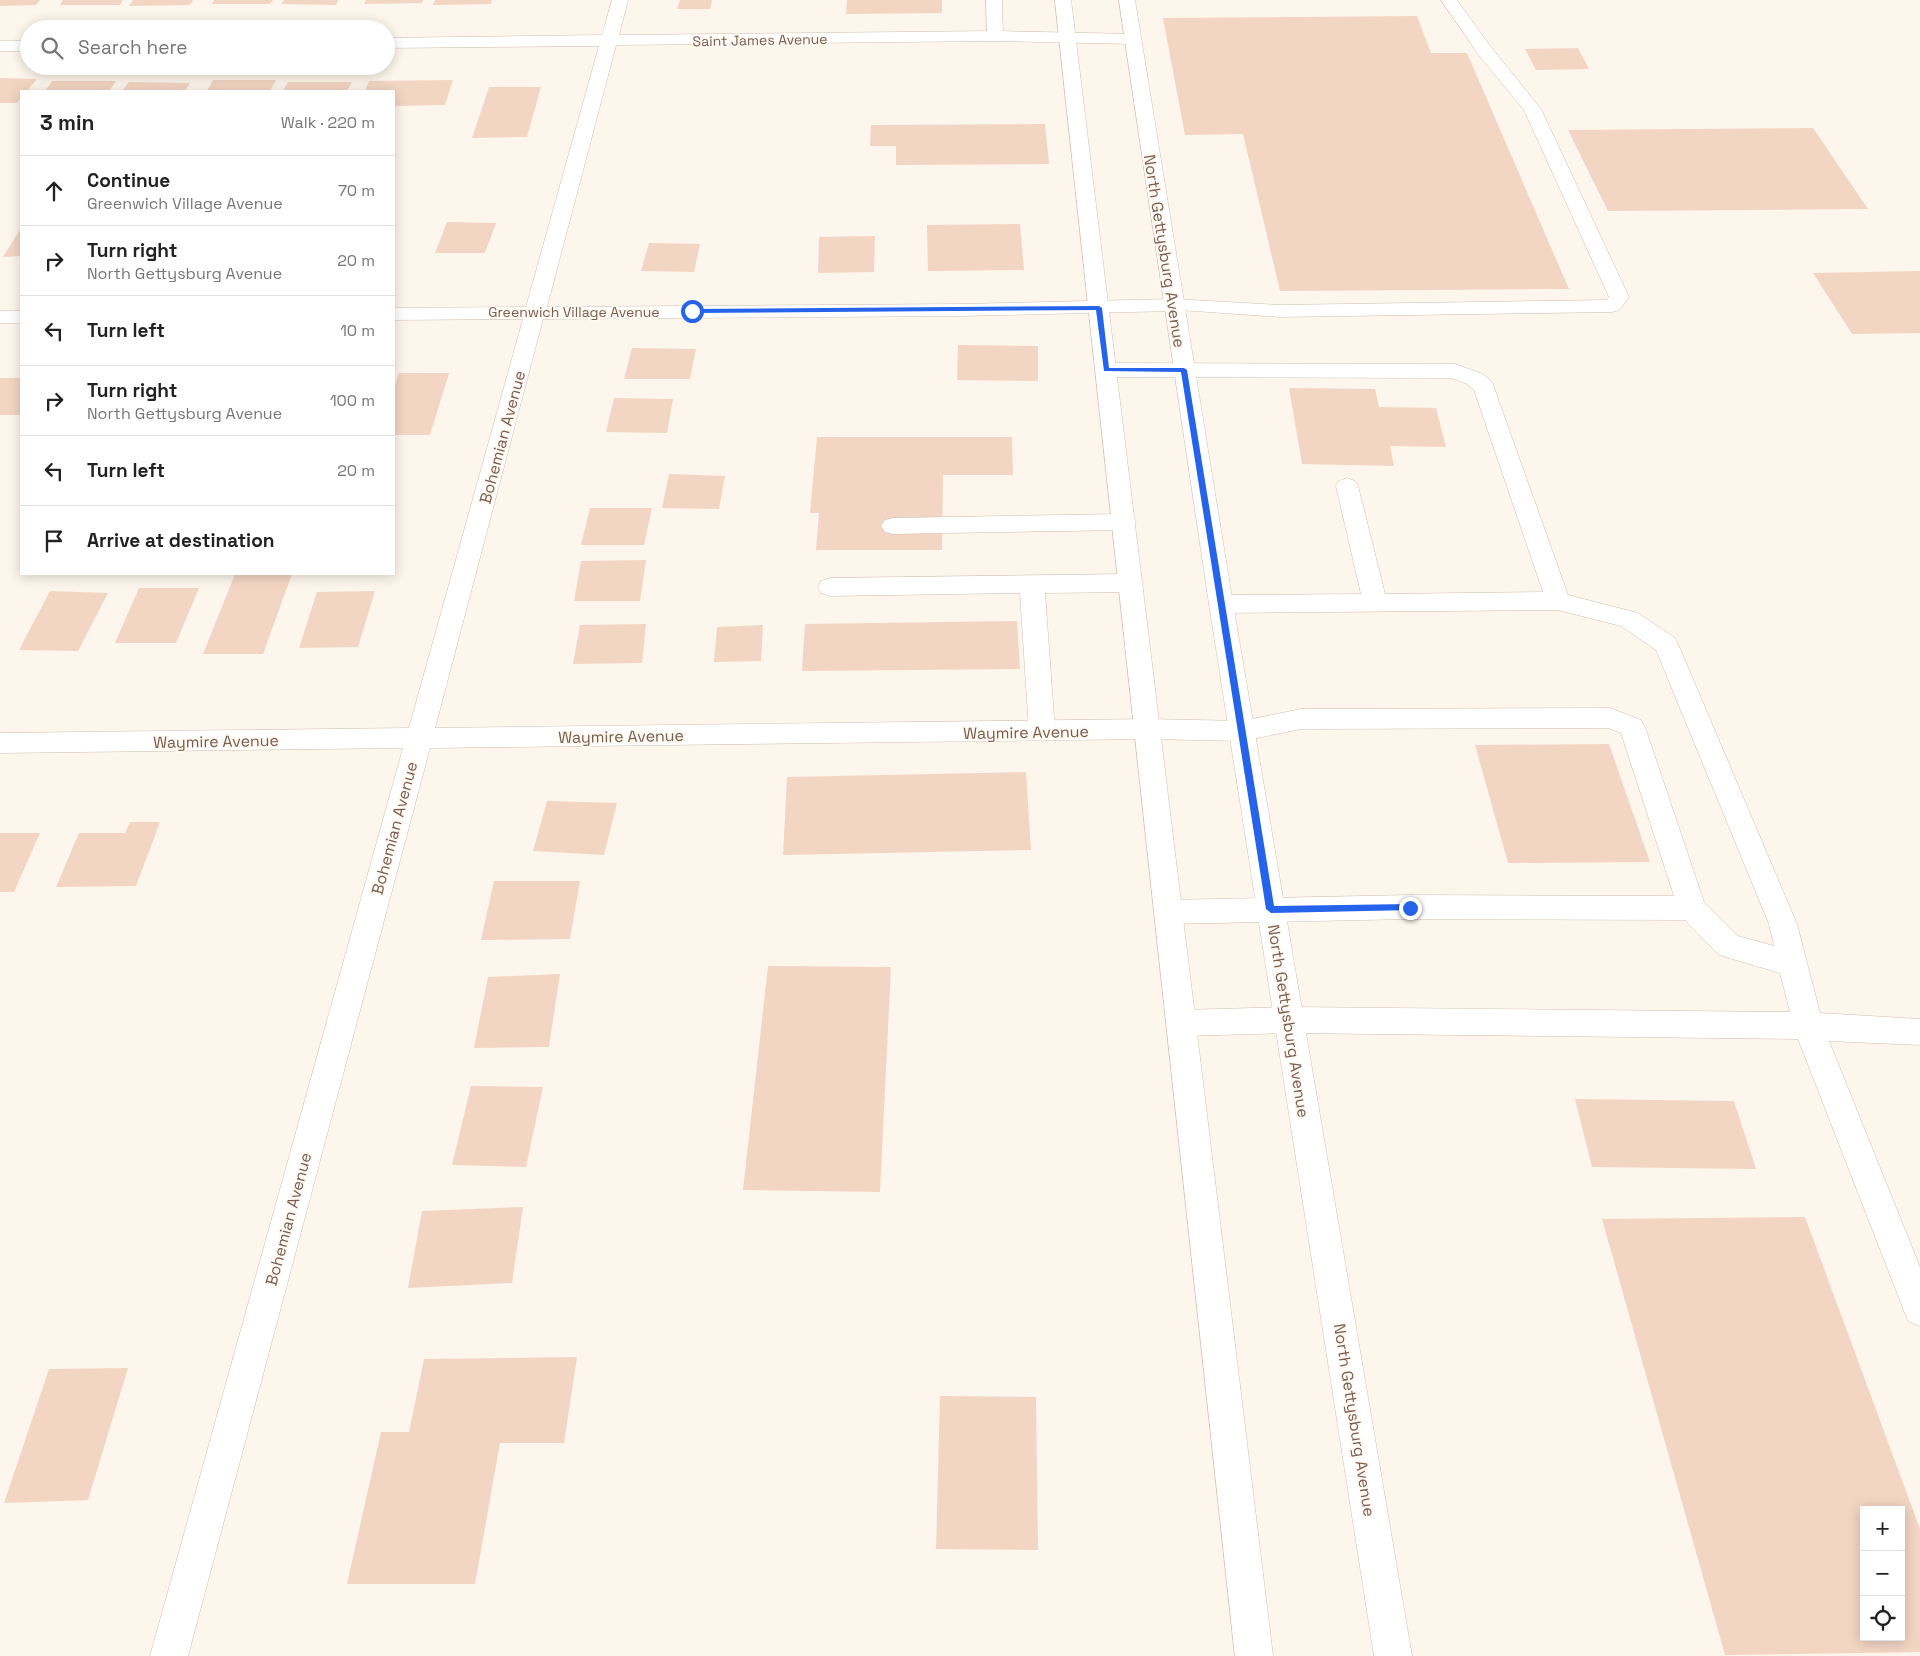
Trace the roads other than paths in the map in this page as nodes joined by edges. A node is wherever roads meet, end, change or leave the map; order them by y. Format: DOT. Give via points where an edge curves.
graph roads {
  1 [pos="620,0"];
  2 [pos="994,0"];
  3 [pos="1063,0"];
  4 [pos="1127,0"];
  5 [pos="1449,0"];
  6 [pos="995,36"];
  7 [pos="1067,36"];
  8 [pos="1133,39"];
  9 [pos="609,42"];
  10 [pos="395,43"];
  11 [pos="0,46"];
  12 [pos="20,46"];
  13 [pos="1173,305"];
  14 [pos="1099,308"];
  15 [pos="537,312"];
  16 [pos="395,314"];
  17 [pos="0,317"];
  18 [pos="20,317"];
  19 [pos="1106,370"];
  20 [pos="1184,370"];
  21 [pos="1347,486"];
  22 [pos="1124,522"];
  23 [pos="893,526"];
  24 [pos="1131,583"];
  25 [pos="1032,584"];
  26 [pos="830,587"];
  27 [pos="1558,601"];
  28 [pos="1375,603"];
  29 [pos="1221,604"];
  30 [pos="1148,729"];
  31 [pos="1242,731"];
  32 [pos="1042,732"];
  33 [pos="419,738"];
  34 [pos="0,743"];
  35 [pos="1692,908"];
  36 [pos="1271,909"];
  37 [pos="1169,912"];
  38 [pos="1793,964"];
  39 [pos="1289,1020"];
  40 [pos="1182,1023"];
  41 [pos="1808,1026"];
  42 [pos="1920,1032"];
  43 [pos="1920,1309"];
  44 [pos="169,1656"];
  45 [pos="1254,1656"];
  46 [pos="1393,1656"];
  1 -- 9 [label="street, Bohemian Avenue"];
  2 -- 6 [label="street"];
  3 -- 7 [label="street"];
  4 -- 8 [label="street, North Gettysburg Avenue"];
  5 -- 13 [label="street, Greenwich Village Avenue" via="1532,109 1619,297 1612,306 1280,311"];
  6 -- 7 [label="street, Saint James Avenue"];
  6 -- 9 [label="street, Saint James Avenue"];
  7 -- 8 [label="street, Saint James Avenue"];
  7 -- 14 [label="street"];
  8 -- 13 [label="street, North Gettysburg Avenue"];
  9 -- 10 [label="street, Saint James Avenue"];
  9 -- 15 [label="street, Bohemian Avenue"];
  11 -- 12 [label="street"];
  13 -- 14 [label="street, Greenwich Village Avenue"];
  13 -- 20 [label="street, North Gettysburg Avenue"];
  14 -- 15 [label="street, Greenwich Village Avenue"];
  14 -- 19 [label="street"];
  15 -- 16 [label="street, Greenwich Village Avenue"];
  15 -- 33 [label="street, Bohemian Avenue"];
  17 -- 18 [label="street"];
  19 -- 20 [label="street"];
  19 -- 22 [label="street"];
  20 -- 27 [label="street" via="1455,371 1475,379 1484,387"];
  20 -- 29 [label="street, North Gettysburg Avenue"];
  21 -- 28 [label="street"];
  22 -- 23 [label="street"];
  22 -- 24 [label="street"];
  24 -- 25 [label="street"];
  24 -- 30 [label="street"];
  25 -- 26 [label="street"];
  25 -- 32 [label="street"];
  27 -- 28 [label="street"];
  27 -- 38 [label="street" via="1629,619 1666,644 1782,924"];
  28 -- 29 [label="street"];
  29 -- 31 [label="street, North Gettysburg Avenue"];
  30 -- 31 [label="street, Waymire Avenue"];
  30 -- 32 [label="street, Waymire Avenue"];
  30 -- 37 [label="street"];
  31 -- 35 [label="street, Waymire Avenue" via="1301,719 1610,718 1632,727"];
  31 -- 36 [label="street, North Gettysburg Avenue"];
  32 -- 33 [label="street, Waymire Avenue"];
  33 -- 34 [label="street, Waymire Avenue"];
  33 -- 44 [label="street, Bohemian Avenue"];
  35 -- 36 [label="street"];
  35 -- 38 [label="street" via="1729,946"];
  36 -- 37 [label="street"];
  36 -- 39 [label="street, North Gettysburg Avenue"];
  37 -- 40 [label="street"];
  38 -- 41 [label="street"];
  39 -- 40 [label="street"];
  39 -- 41 [label="street"];
  39 -- 46 [label="street, North Gettysburg Avenue"];
  40 -- 45 [label="street"];
  41 -- 42 [label="street"];
  41 -- 43 [label="street"];
}
